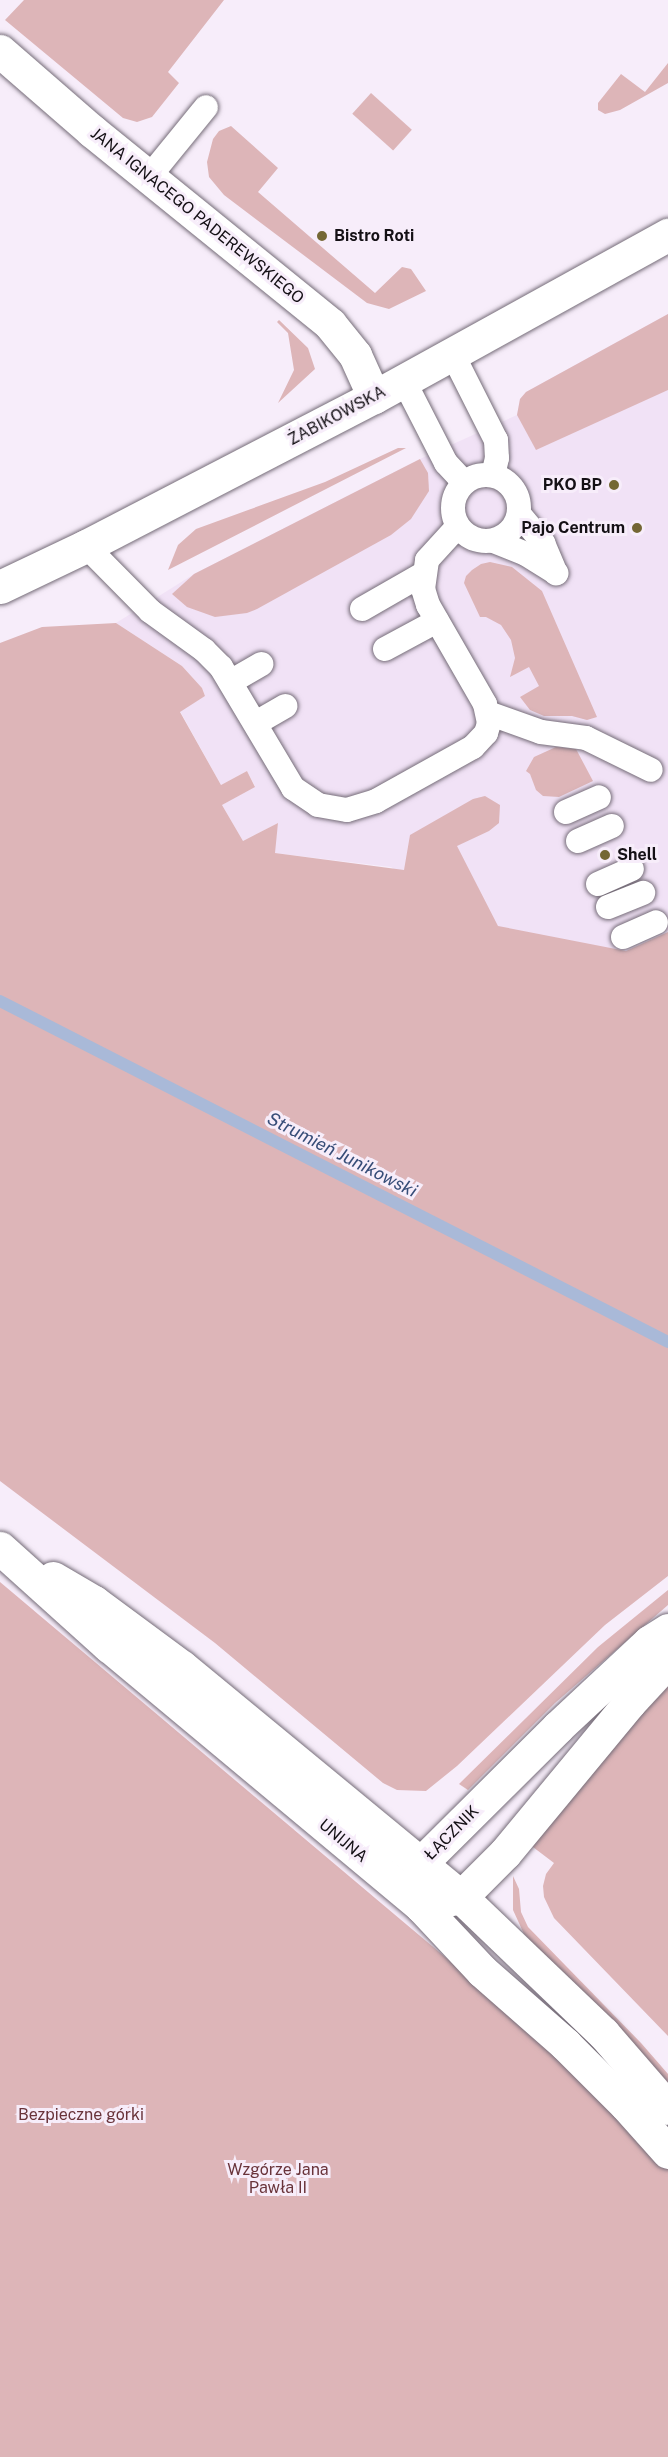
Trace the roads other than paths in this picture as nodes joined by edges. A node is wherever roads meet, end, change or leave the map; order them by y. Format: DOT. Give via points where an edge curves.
graph roads {
  1 [pos="0,51"];
  2 [pos="206,107"];
  3 [pos="149,177"];
  4 [pos="668,235"];
  5 [pos="453,355"];
  6 [pos="404,381"];
  7 [pos="374,397"];
  8 [pos="493,475"];
  9 [pos="464,482"];
  10 [pos="519,514"];
  11 [pos="458,526"];
  12 [pos="494,541"];
  13 [pos="86,546"];
  14 [pos="423,574"];
  15 [pos="0,587"];
  16 [pos="362,609"];
  17 [pos="437,621"];
  18 [pos="385,650"];
  19 [pos="262,664"];
  20 [pos="232,681"];
  21 [pos="285,706"];
  22 [pos="488,713"];
  23 [pos="256,723"];
  24 [pos="651,770"];
  25 [pos="599,797"];
  26 [pos="566,812"];
  27 [pos="612,825"];
  28 [pos="578,841"];
  29 [pos="632,869"];
  30 [pos="598,884"];
  31 [pos="643,893"];
  32 [pos="608,908"];
  33 [pos="656,922"];
  34 [pos="622,937"];
  35 [pos="0,1547"];
  36 [pos="668,1630"];
  37 [pos="668,1661"];
  38 [pos="420,1864"];
  39 [pos="461,1897"];
  40 [pos="421,1906"];
  41 [pos="668,2108"];
  42 [pos="668,2152"];
  1 -- 3 [label="street, JANA IGNACEGO PADEREWSKIEGO"];
  2 -- 3 [label="lane"];
  3 -- 7 [label="street, JANA IGNACEGO PADEREWSKIEGO" via="330,324 355,355"];
  4 -- 5 [label="street, ŻABIKOWSKA"];
  5 -- 6 [label="street, ŻABIKOWSKA"];
  5 -- 8 [label="lane" via="496,440"];
  6 -- 7 [label="street, ŻABIKOWSKA"];
  6 -- 9 [label="lane" via="446,463"];
  7 -- 13 [label="street, ŻABIKOWSKA"];
  8 -- 9 [label="lane" via="483,474"];
  8 -- 10 [label="lane" via="517,494"];
  9 -- 11 [label="lane" via="454,498 453,517"];
  10 -- 12 [label="lane" via="511,531"];
  10 -- 12 [label="lane" via="543,543 556,573 526,554"];
  11 -- 12 [label="lane" via="474,539"];
  11 -- 14 [label="lane" via="426,560"];
  13 -- 15 [label="street, ŻABIKOWSKA"];
  13 -- 20 [label="lane" via="135,598 204,650"];
  14 -- 16 [label="lane"];
  14 -- 17 [label="lane" via="423,589"];
  17 -- 18 [label="lane"];
  17 -- 22 [label="lane"];
  19 -- 20 [label="lane"];
  20 -- 23 [label="lane"];
  21 -- 23 [label="lane"];
  22 -- 23 [label="lane" via="486,733 473,747 376,801 347,810 318,805 293,788"];
  22 -- 24 [label="lane" via="541,732 586,738"];
  25 -- 26 [label="lane"];
  27 -- 28 [label="lane"];
  29 -- 30 [label="lane"];
  31 -- 32 [label="lane"];
  33 -- 34 [label="lane"];
  35 -- 38 [label="street, UNIJNA" via="94,1602 156,1648"];
  35 -- 40 [label="street, UNIJNA" via="109,1646"];
  36 -- 38 [label="street, ŁĄCZNIK" via="649,1642 566,1719"];
  37 -- 39 [label="street" via="505,1852"];
  38 -- 39 [label="street, UNIJNA"];
  38 -- 40 [label="street, ŁĄCZNIK"];
  39 -- 40 [label="street"];
  39 -- 41 [label="street, UNIJNA" via="603,2033"];
  40 -- 42 [label="street, UNIJNA" via="482,1971 565,2044"];
}
